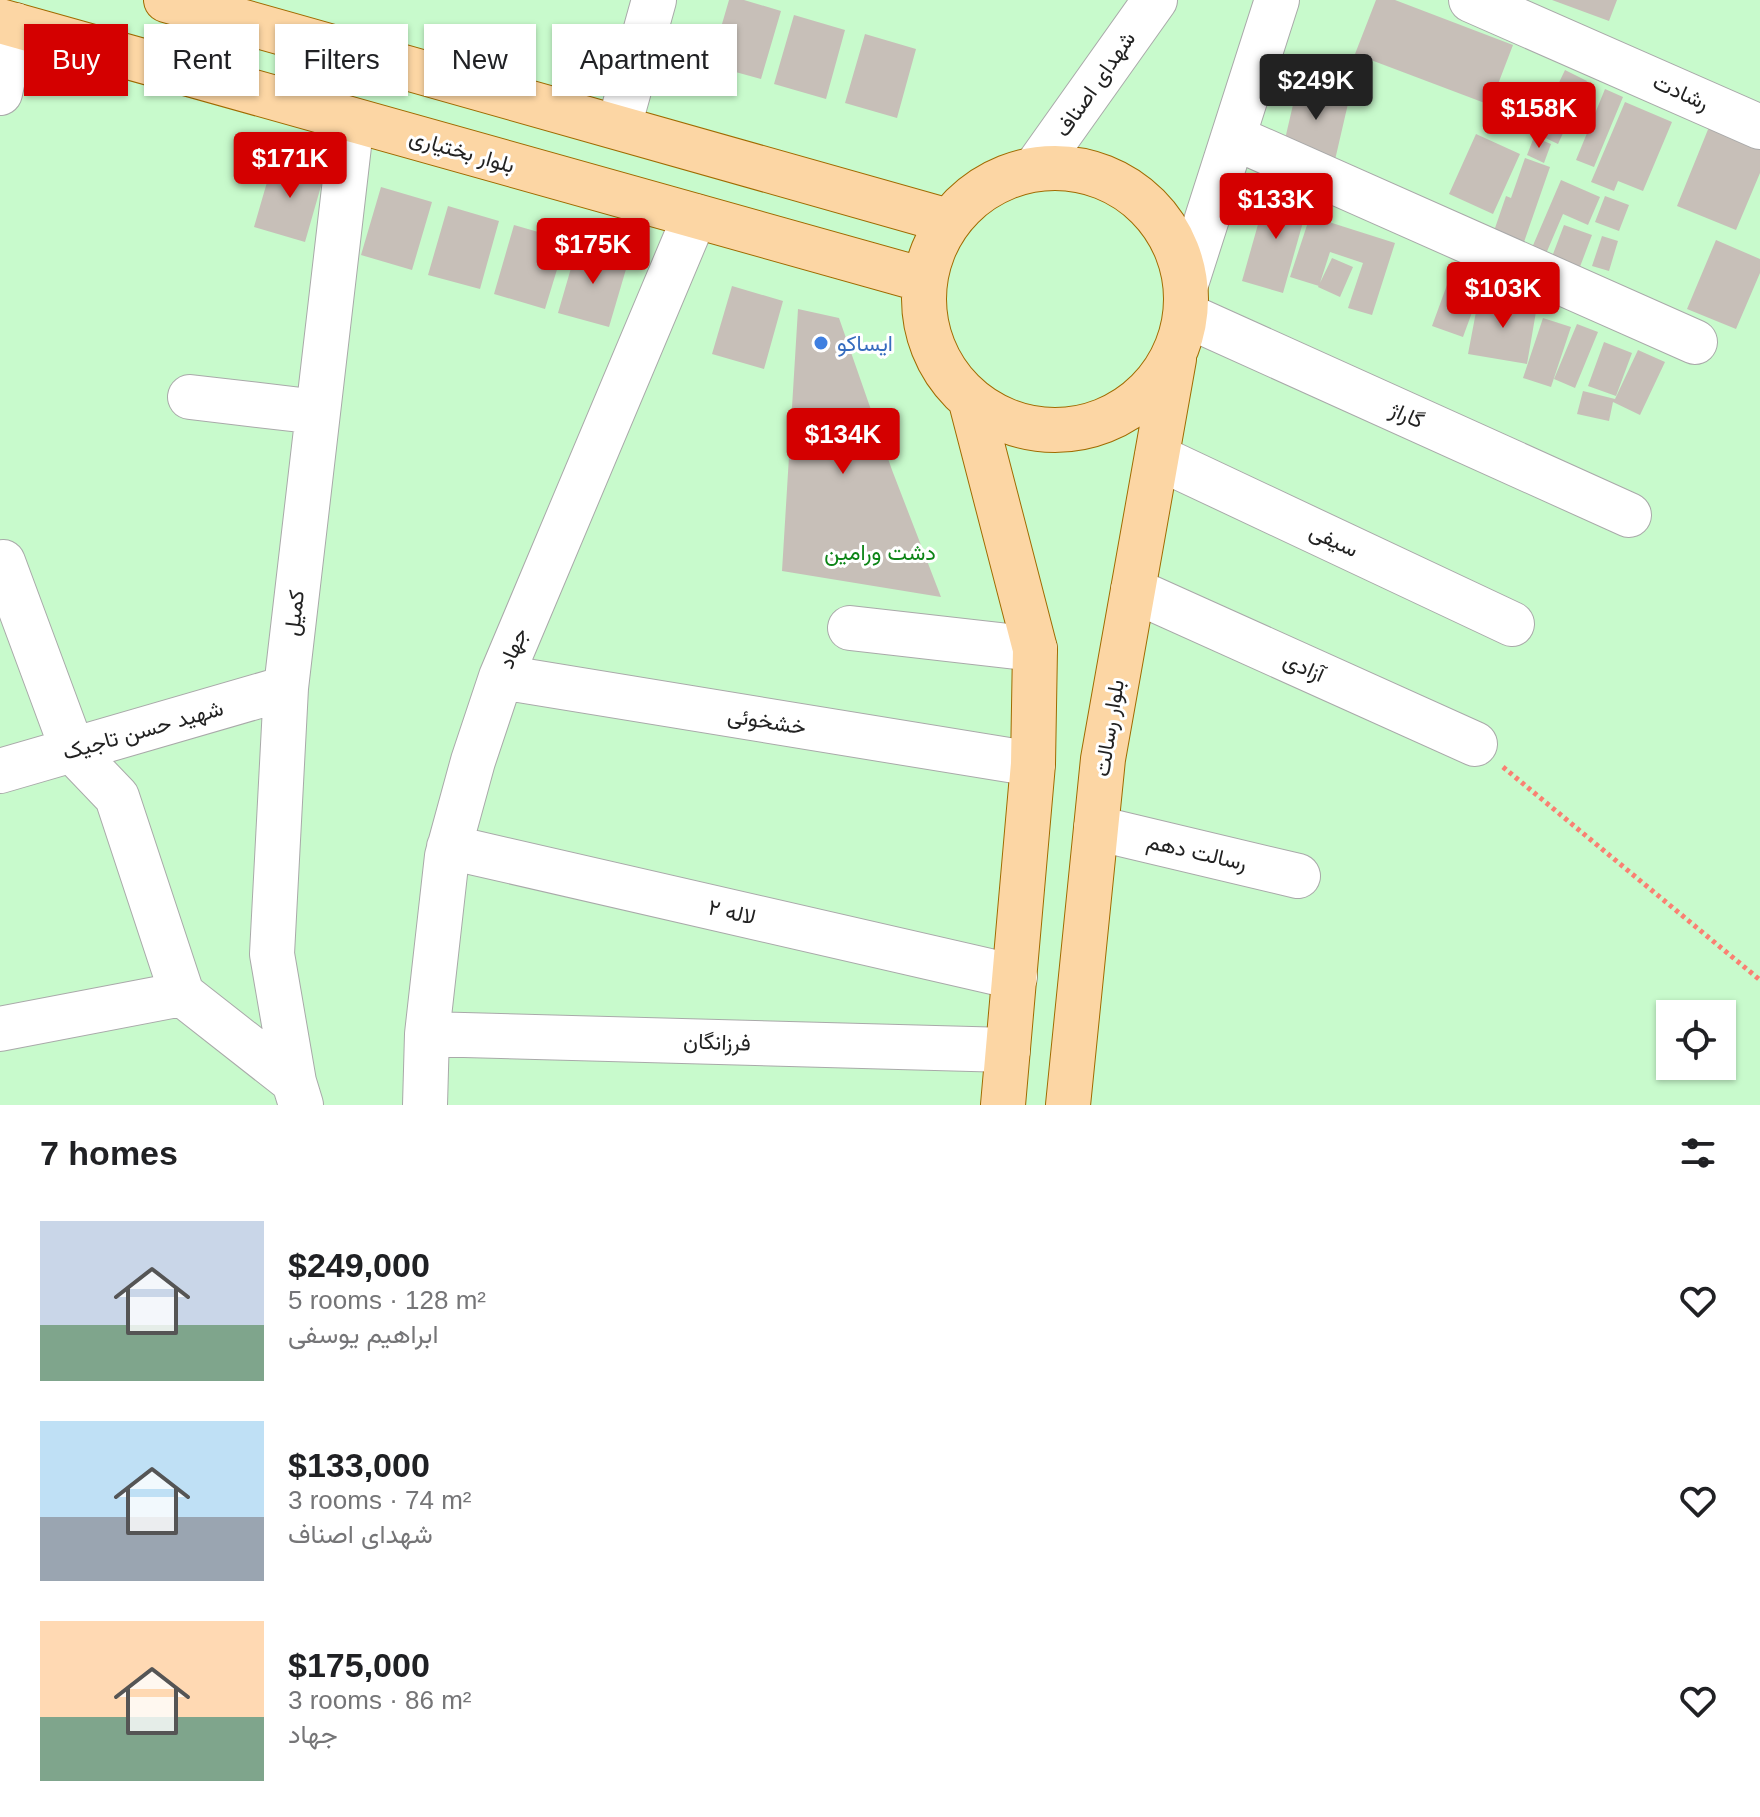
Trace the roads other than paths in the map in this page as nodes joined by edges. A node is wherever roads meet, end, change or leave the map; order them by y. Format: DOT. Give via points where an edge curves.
graph roads {
  1 [pos="166,0"];
  2 [pos="654,0"];
  3 [pos="1155,0"];
  4 [pos="1277,0"];
  5 [pos="1471,0"];
  6 [pos="8,23"];
  7 [pos="0,93"];
  8 [pos="352,120"];
  9 [pos="619,126"];
  10 [pos="1760,127"];
  11 [pos="1233,137"];
  12 [pos="1035,169"];
  13 [pos="695,216"];
  14 [pos="948,221"];
  15 [pos="924,280"];
  16 [pos="1182,318"];
  17 [pos="1695,342"];
  18 [pos="190,397"];
  19 [pos="971,402"];
  20 [pos="318,412"];
  21 [pos="1157,457"];
  22 [pos="1629,515"];
  23 [pos="1,562"];
  24 [pos="1133,590"];
  25 [pos="1512,624"];
  26 [pos="850,628"];
  27 [pos="1035,649"];
  28 [pos="501,677"];
  29 [pos="286,688"];
  30 [pos="1475,744"];
  31 [pos="73,751"];
  32 [pos="1033,764"];
  33 [pos="0,771"];
  34 [pos="1096,828"];
  35 [pos="449,847"];
  36 [pos="1298,876"];
  37 [pos="1015,977"];
  38 [pos="182,994"];
  39 [pos="0,1029"];
  40 [pos="427,1034"];
  41 [pos="1008,1050"];
  42 [pos="298,1094"];
  43 [pos="425,1105"];
  44 [pos="1003,1105"];
  45 [pos="1068,1105"];
  1 -- 9 [label="main road"];
  2 -- 9 [label="street"];
  3 -- 12 [label="street, شهدای اصناف"];
  4 -- 11 [label="street"];
  5 -- 10 [label="street, رشادت"];
  6 -- 7 [label="street"];
  6 -- 8 [label="main road, بلوار بختیاری"];
  8 -- 13 [label="main road, بلوار بختیاری"];
  8 -- 20 [label="street, کمیل"];
  9 -- 14 [label="main road"];
  11 -- 16 [label="street"];
  11 -- 17 [label="street"];
  12 -- 14 [label="main road" via="1001,179 970,198"];
  12 -- 16 [label="main road" via="1078,169 1117,183 1151,209 1175,244"];
  13 -- 15 [label="main road, بلوار بختیاری"];
  13 -- 28 [label="street, جهاد"];
  14 -- 15 [label="main road" via="932,249"];
  15 -- 19 [label="main road" via="923,314 931,347"];
  16 -- 19 [label="main road" via="1157,384 1125,411 1088,427 1047,431 1007,422"];
  16 -- 21 [label="main road, بلوار رسالت"];
  16 -- 22 [label="street, گاراژ"];
  18 -- 20 [label="street"];
  19 -- 27 [label="main road"];
  20 -- 29 [label="street, کمیل"];
  21 -- 24 [label="main road, بلوار رسالت"];
  21 -- 25 [label="street, سیفی"];
  23 -- 31 [label="street"];
  24 -- 30 [label="street, آزادی"];
  24 -- 34 [label="main road, بلوار رسالت"];
  26 -- 27 [label="street"];
  27 -- 32 [label="main road"];
  28 -- 32 [label="street, خشخوئی"];
  28 -- 35 [label="street, جهاد"];
  29 -- 31 [label="street, شهید حسن تاجیک"];
  29 -- 42 [label="street, کمیل" via="272,954"];
  31 -- 33 [label="street, شهید حسن تاجیک"];
  31 -- 38 [label="street" via="117,797"];
  32 -- 37 [label="main road"];
  34 -- 36 [label="street, رسالت دهم"];
  34 -- 45 [label="main road, بلوار رسالت"];
  35 -- 37 [label="street, لاله ۲"];
  35 -- 40 [label="street, جهاد"];
  37 -- 41 [label="main road"];
  38 -- 39 [label="street"];
  38 -- 42 [label="street"];
  40 -- 41 [label="street, فرزانگان"];
  40 -- 43 [label="street, جهاد"];
  41 -- 44 [label="main road"];
}
